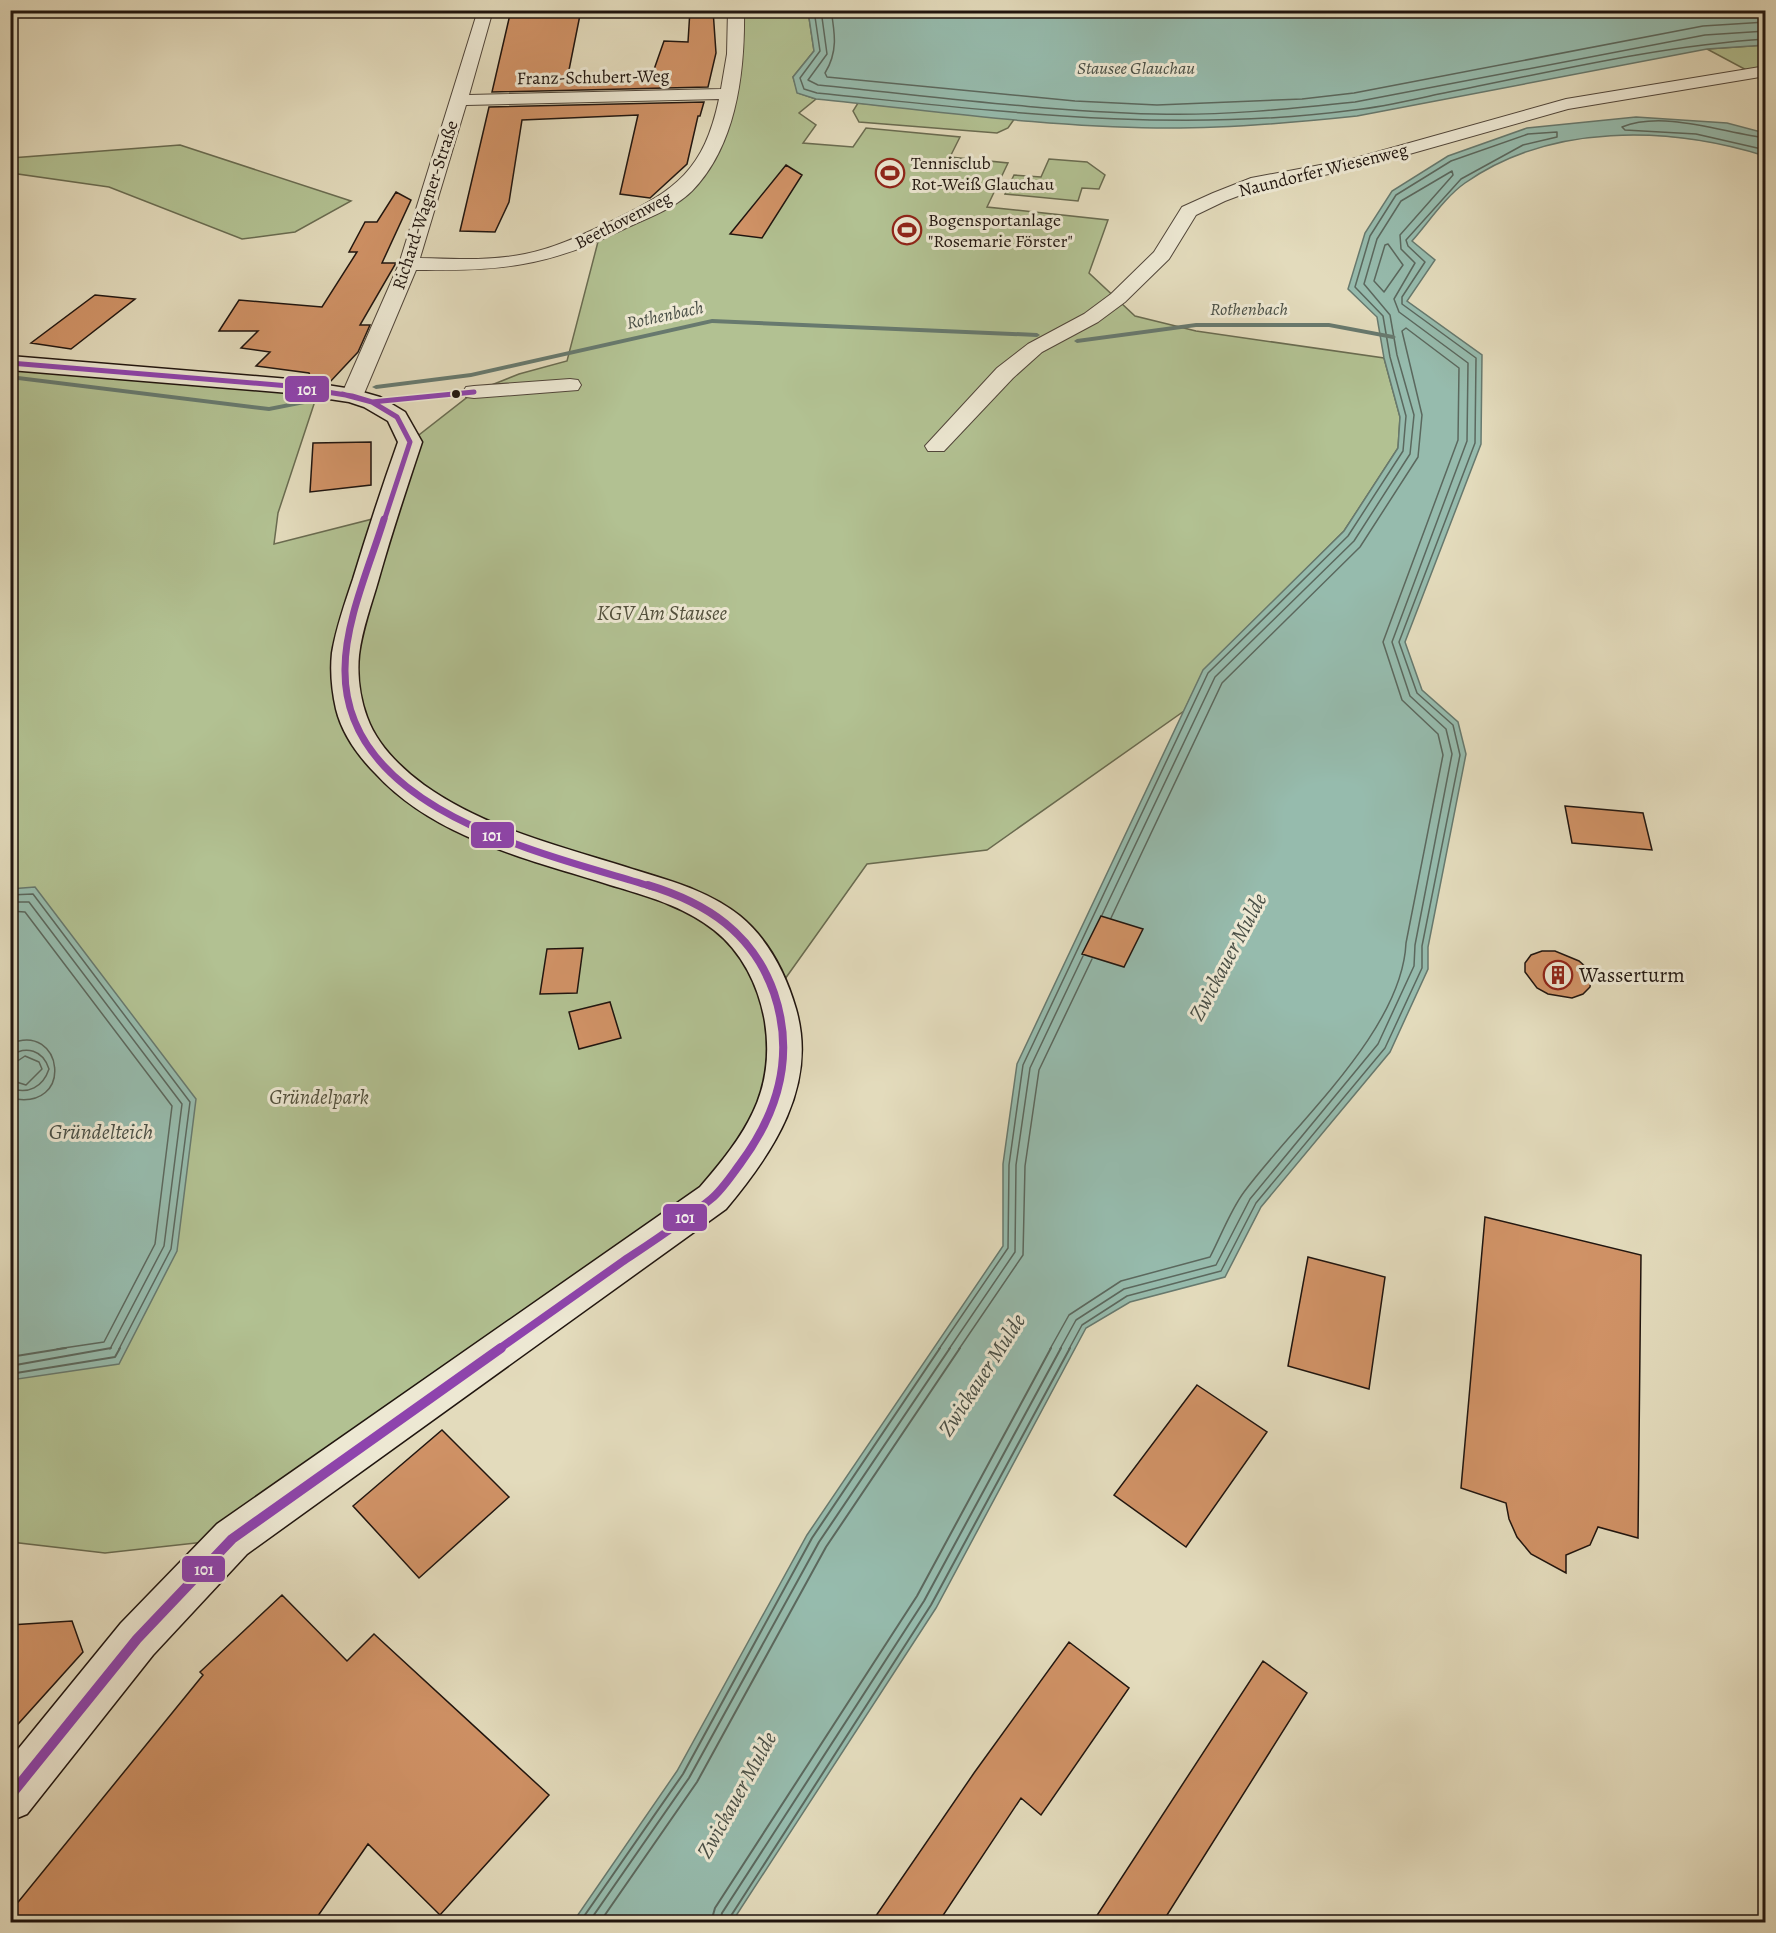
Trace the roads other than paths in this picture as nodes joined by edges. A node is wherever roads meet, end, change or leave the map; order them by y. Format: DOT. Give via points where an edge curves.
graph roads {
  1 [pos="486,10"];
  2 [pos="736,10"];
  3 [pos="1766,71"];
  4 [pos="728,94"];
  5 [pos="459,100"];
  6 [pos="409,264"];
  7 [pos="10,363"];
  8 [pos="570,385"];
  9 [pos="474,392"];
  10 [pos="352,396"];
  11 [pos="936,446"];
  12 [pos="10,1797"];
  1 -- 5 [label="street, Richard-Wagner-Straße"];
  2 -- 4 [label="street, Beethovenweg" via="738,42"];
  3 -- 11 [label="street, Naundorfer Wiesenweg" via="1566,104 1364,161 1257,182 1218,197 1189,212 1162,255 1118,298 1035,348"];
  4 -- 5 [label="street, Franz-Schubert-Weg"];
  4 -- 6 [label="street, Beethovenweg" via="703,163 685,187 654,208 539,257 484,264"];
  5 -- 6 [label="street, Richard-Wagner-Straße"];
  6 -- 10 [label="street, Richard-Wagner-Straße"];
  7 -- 10 [label="street" via="289,386"];
  8 -- 9 [label="street"];
  10 -- 12 [label="street" via="372,402 397,417 410,442 378,537 345,662 351,711 366,742 394,779 448,816 550,854 681,895 738,932 760,960 775,993 786,1033 780,1096 746,1160 713,1198 232,1539 137,1639"];
}
